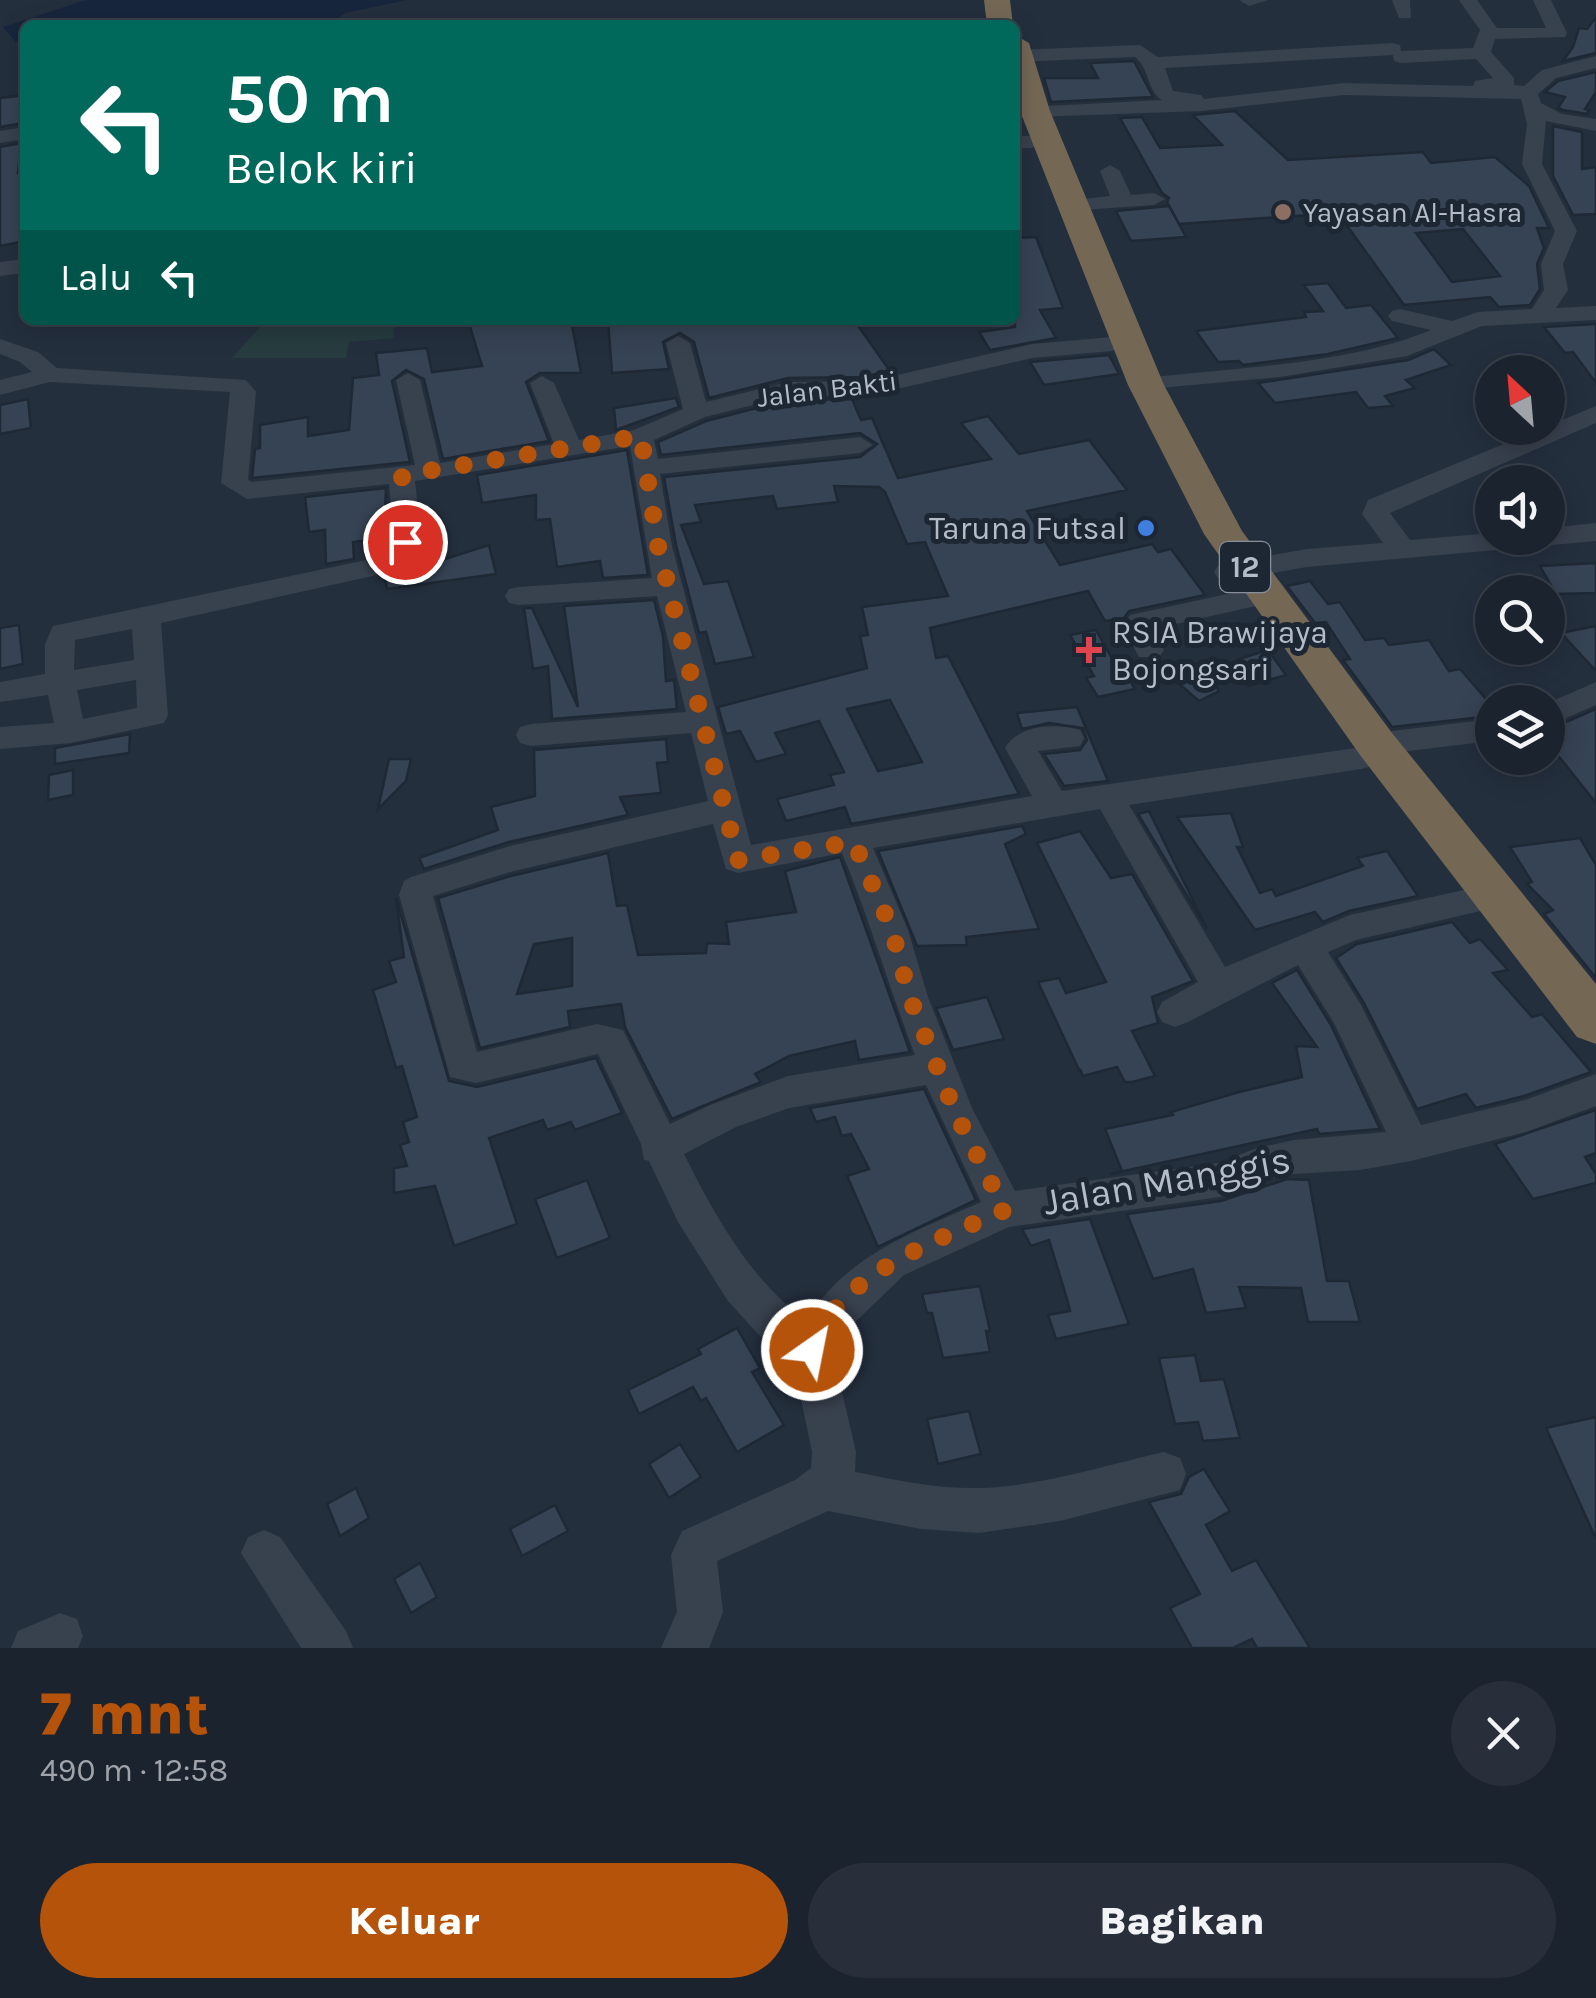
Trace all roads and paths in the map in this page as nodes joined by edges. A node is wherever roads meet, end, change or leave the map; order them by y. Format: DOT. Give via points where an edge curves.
graph roads {
  1 [pos="1259,0"];
  2 [pos="1468,0"];
  3 [pos="1542,0"];
  4 [pos="1249,1"];
  5 [pos="1020,42"];
  6 [pos="1485,43"];
  7 [pos="1397,53"];
  8 [pos="1308,54"];
  9 [pos="1596,62"];
  10 [pos="1154,64"];
  11 [pos="1334,84"];
  12 [pos="1421,84"];
  13 [pos="1020,96"];
  14 [pos="1529,100"];
  15 [pos="1024,123"];
  16 [pos="1596,125"];
  17 [pos="1110,171"];
  18 [pos="1122,198"];
  19 [pos="1154,199"];
  20 [pos="1070,202"];
  21 [pos="1596,313"];
  22 [pos="1400,316"];
  23 [pos="1540,316"];
  24 [pos="1454,329"];
  25 [pos="678,343"];
  26 [pos="1112,344"];
  27 [pos="0,346"];
  28 [pos="50,375"];
  29 [pos="408,380"];
  30 [pos="542,383"];
  31 [pos="1146,385"];
  32 [pos="0,388"];
  33 [pos="696,412"];
  34 [pos="1596,414"];
  35 [pos="860,445"];
  36 [pos="569,448"];
  37 [pos="644,452"];
  38 [pos="416,473"];
  39 [pos="1596,532"];
  40 [pos="1565,535"];
  41 [pos="1475,543"];
  42 [pos="1404,550"];
  43 [pos="1240,580"];
  44 [pos="671,586"];
  45 [pos="518,596"];
  46 [pos="146,617"];
  47 [pos="1149,650"];
  48 [pos="149,668"];
  49 [pos="62,683"];
  50 [pos="0,692"];
  51 [pos="1596,692"];
  52 [pos="1565,707"];
  53 [pos="702,721"];
  54 [pos="71,732"];
  55 [pos="1475,733"];
  56 [pos="531,735"];
  57 [pos="0,738"];
  58 [pos="1069,738"];
  59 [pos="1369,751"];
  60 [pos="1110,797"];
  61 [pos="1053,804"];
  62 [pos="726,810"];
  63 [pos="854,842"];
  64 [pos="1473,901"];
  65 [pos="1305,946"];
  66 [pos="1220,988"];
  67 [pos="1175,1012"];
  68 [pos="1585,1013"];
  69 [pos="1596,1062"];
  70 [pos="938,1066"];
  71 [pos="1596,1090"];
  72 [pos="1411,1144"];
  73 [pos="658,1148"];
  74 [pos="1005,1210"];
  75 [pos="812,1350"];
  76 [pos="1164,1474"];
  77 [pos="824,1488"];
  78 [pos="264,1553"];
  79 [pos="329,1648"];
  80 [pos="684,1648"];
  1 -- 4 [label="street"];
  2 -- 6 [label="street"];
  3 -- 6 [label="street" via="1558,33"];
  5 -- 10 [label="street" via="1134,51"];
  6 -- 7 [label="street"];
  6 -- 12 [label="street" via="1506,84"];
  7 -- 8 [label="street"];
  7 -- 12 [label="street"];
  8 -- 10 [label="street"];
  8 -- 11 [label="street"];
  9 -- 14 [label="street" via="1549,74"];
  10 -- 11 [label="street" via="1162,90 1178,100"];
  11 -- 12 [label="street"];
  13 -- 15 [label="highway, 12"];
  14 -- 15 [label="street" via="1518,90 1354,88"];
  14 -- 16 [label="street" via="1556,119"];
  14 -- 23 [label="street" via="1537,124 1532,164 1566,231 1552,264 1556,290"];
  15 -- 20 [label="highway, 12"];
  17 -- 18 [label="street"];
  18 -- 19 [label="street"];
  18 -- 20 [label="street"];
  20 -- 26 [label="highway, 12"];
  20 -- 31 [label="highway, 12"];
  21 -- 23 [label="street"];
  22 -- 24 [label="street"];
  23 -- 24 [label="street" via="1478,319"];
  24 -- 31 [label="street" via="1407,349"];
  25 -- 33 [label="street"];
  26 -- 33 [label="street, Jalan Bakti" via="1032,350 871,388 789,389"];
  26 -- 43 [label="highway, 12" via="1172,475"];
  27 -- 28 [label="street" via="29,356"];
  28 -- 32 [label="street"];
  28 -- 38 [label="street, Jalan Bakti" via="236,385 244,392 234,483 247,491"];
  29 -- 38 [label="street"];
  30 -- 36 [label="street"];
  31 -- 43 [label="highway, 12"];
  33 -- 37 [label="street, Jalan Bakti"];
  34 -- 42 [label="street" via="1378,506 1376,514"];
  35 -- 37 [label="street"];
  36 -- 37 [label="street, Jalan Bakti"];
  36 -- 38 [label="street, Jalan Bakti"];
  37 -- 44 [label="street"];
  38 -- 46 [label="street" via="405,542 385,565"];
  39 -- 40 [label="street"];
  41 -- 42 [label="street"];
  42 -- 43 [label="street"];
  43 -- 47 [label="street" via="1140,622"];
  43 -- 59 [label="highway, 12"];
  44 -- 45 [label="street"];
  44 -- 53 [label="street"];
  46 -- 48 [label="street"];
  46 -- 49 [label="street" via="64,633"];
  48 -- 49 [label="street"];
  48 -- 54 [label="street" via="150,716"];
  49 -- 50 [label="street"];
  49 -- 54 [label="street"];
  51 -- 52 [label="street"];
  53 -- 56 [label="street"];
  53 -- 62 [label="street"];
  54 -- 57 [label="street"];
  55 -- 59 [label="street"];
  58 -- 61 [label="street" via="1030,740 1022,748"];
  59 -- 60 [label="street"];
  59 -- 64 [label="highway, 12"];
  59 -- 68 [label="highway, 12"];
  60 -- 61 [label="street"];
  60 -- 66 [label="street"];
  61 -- 63 [label="street"];
  62 -- 63 [label="street" via="738,860"];
  62 -- 73 [label="street" via="510,859 416,890 463,1066 606,1039"];
  63 -- 70 [label="street"];
  64 -- 65 [label="street" via="1350,928"];
  64 -- 68 [label="highway, 12"];
  65 -- 66 [label="street"];
  65 -- 72 [label="street" via="1348,1015"];
  66 -- 67 [label="street"];
  68 -- 69 [label="highway, 12"];
  70 -- 73 [label="street" via="788,1092"];
  70 -- 74 [label="street"];
  71 -- 72 [label="street, Jalan Manggis" via="1526,1116"];
  72 -- 74 [label="street, Jalan Manggis" via="1294,1157 1220,1180"];
  73 -- 75 [label="street" via="739,1280 785,1333"];
  74 -- 75 [label="street, Jalan Manggis" via="879,1270 831,1317"];
  75 -- 77 [label="street" via="834,1452 832,1479"];
  76 -- 77 [label="street" via="984,1509 952,1510"];
  77 -- 80 [label="street" via="698,1547 700,1612"];
  78 -- 79 [label="street"];
}
